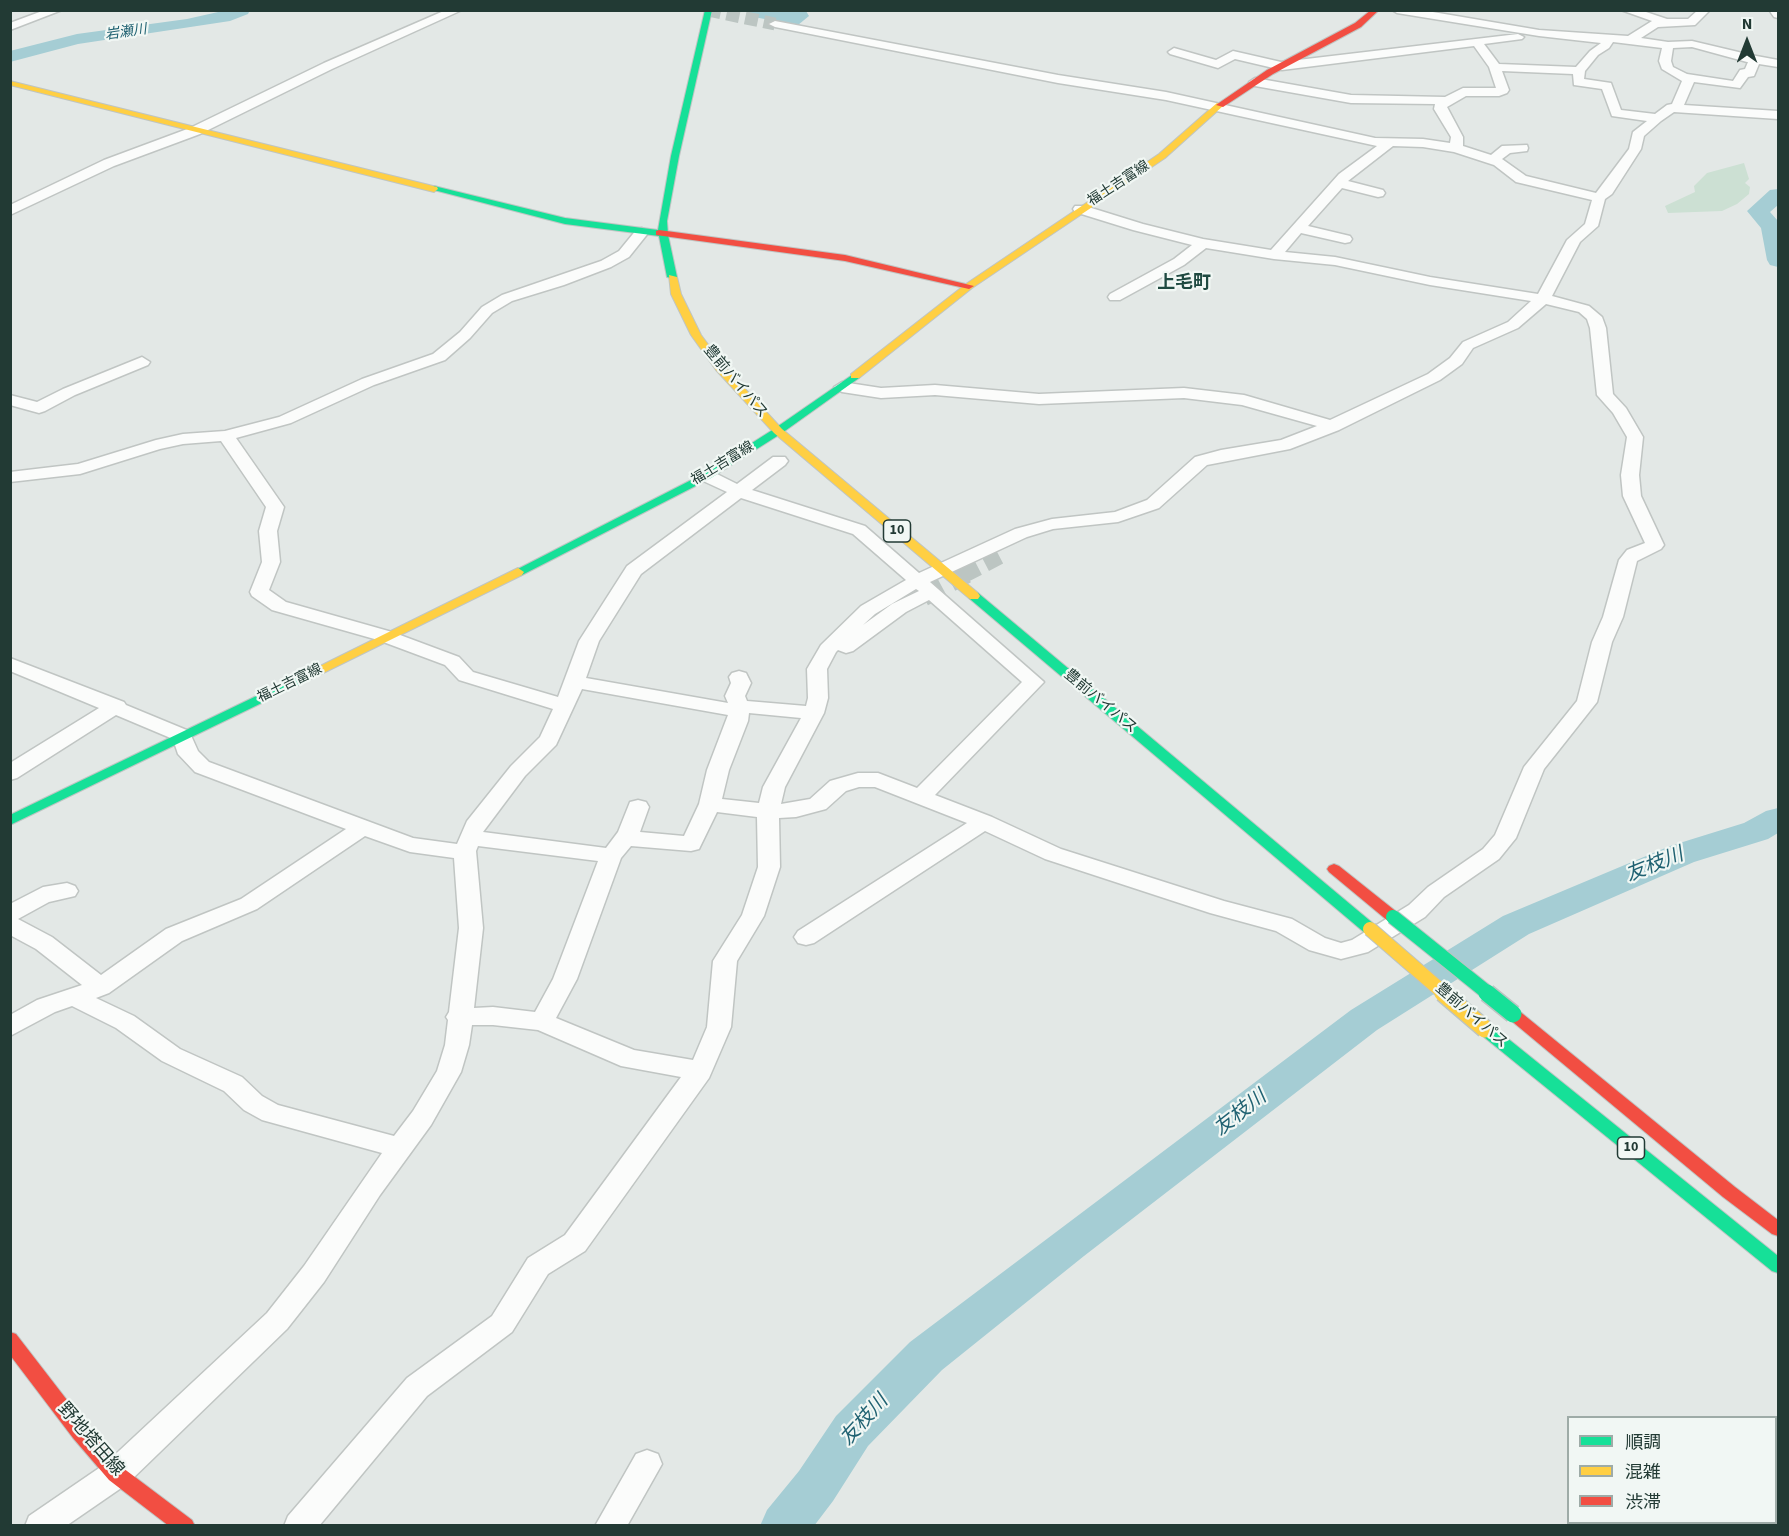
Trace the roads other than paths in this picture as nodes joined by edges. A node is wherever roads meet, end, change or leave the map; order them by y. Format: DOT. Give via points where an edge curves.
graph roads {
  1 [pos="57,10"];
  2 [pos="457,10"];
  3 [pos="709,10"];
  4 [pos="1376,10"];
  5 [pos="1397,10"];
  6 [pos="1498,10"];
  7 [pos="1626,10"];
  8 [pos="1705,10"];
  9 [pos="1774,10"];
  10 [pos="1779,15"];
  11 [pos="1666,22"];
  12 [pos="1691,23"];
  13 [pos="775,24"];
  14 [pos="1496,25"];
  15 [pos="10,27"];
  16 [pos="1539,33"];
  17 [pos="1606,39"];
  18 [pos="1630,40"];
  19 [pos="1476,41"];
  20 [pos="1692,44"];
  21 [pos="1664,45"];
  22 [pos="1174,52"];
  23 [pos="1755,60"];
  24 [pos="1779,63"];
  25 [pos="1283,65"];
  26 [pos="1495,66"];
  27 [pos="1579,71"];
  28 [pos="1682,77"];
  29 [pos="1255,82"];
  30 [pos="10,83"];
  31 [pos="1446,101"];
  32 [pos="1215,108"];
  33 [pos="1677,108"];
  34 [pos="1779,115"];
  35 [pos="1658,118"];
  36 [pos="195,131"];
  37 [pos="1389,143"];
  38 [pos="1456,148"];
  39 [pos="1522,148"];
  40 [pos="1494,160"];
  41 [pos="1340,183"];
  42 [pos="1378,193"];
  43 [pos="1599,198"];
  44 [pos="1080,209"];
  45 [pos="10,211"];
  46 [pos="684,220"];
  47 [pos="1298,228"];
  48 [pos="642,232"];
  49 [pos="663,235"];
  50 [pos="684,238"];
  51 [pos="1345,239"];
  52 [pos="1203,243"];
  53 [pos="686,254"];
  54 [pos="1274,255"];
  55 [pos="969,285"];
  56 [pos="1115,297"];
  57 [pos="1543,299"];
  58 [pos="142,362"];
  59 [pos="842,387"];
  60 [pos="10,400"];
  61 [pos="1333,426"];
  62 [pos="778,431"];
  63 [pos="226,436"];
  64 [pos="779,461"];
  65 [pos="707,476"];
  66 [pos="10,477"];
  67 [pos="738,491"];
  68 [pos="1089,520"];
  69 [pos="1004,554"];
  70 [pos="957,561"];
  71 [pos="921,588"];
  72 [pos="385,636"];
  73 [pos="10,664"];
  74 [pos="739,677"];
  75 [pos="575,682"];
  76 [pos="117,706"];
  77 [pos="565,706"];
  78 [pos="739,708"];
  79 [pos="814,713"];
  80 [pos="182,735"];
  81 [pos="10,773"];
  82 [pos="920,797"];
  83 [pos="710,804"];
  84 [pos="638,807"];
  85 [pos="768,811"];
  86 [pos="10,821"];
  87 [pos="984,822"];
  88 [pos="362,828"];
  89 [pos="625,838"];
  90 [pos="463,845"];
  91 [pos="611,856"];
  92 [pos="1321,858"];
  93 [pos="67,891"];
  94 [pos="10,914"];
  95 [pos="10,925"];
  96 [pos="807,937"];
  97 [pos="101,987"];
  98 [pos="74,997"];
  99 [pos="458,1017"];
  100 [pos="542,1022"];
  101 [pos="10,1027"];
  102 [pos="700,1071"];
  103 [pos="400,1148"];
  104 [pos="1779,1229"];
  105 [pos="1779,1266"];
  106 [pos="10,1340"];
  107 [pos="647,1464"];
  108 [pos="116,1474"];
  109 [pos="40,1526"];
  110 [pos="185,1526"];
  111 [pos="299,1526"];
  112 [pos="610,1526"];
  1 -- 15 [label="street"];
  2 -- 36 [label="street" via="328,66"];
  3 -- 49 [label="main road, 豊前バイパス / 10" via="675,156"];
  4 -- 25 [label="main road, 福土吉富線" via="1358,26"];
  5 -- 14 [label="street"];
  6 -- 14 [label="street"];
  7 -- 11 [label="street"];
  8 -- 12 [label="street"];
  9 -- 10 [label="street"];
  11 -- 12 [label="street"];
  11 -- 18 [label="street" via="1654,24"];
  12 -- 20 [label="street" via="1704,31"];
  13 -- 32 [label="street"];
  14 -- 16 [label="street"];
  16 -- 17 [label="street"];
  16 -- 19 [label="street"];
  17 -- 18 [label="street"];
  17 -- 27 [label="street" via="1605,46 1594,52"];
  18 -- 21 [label="street"];
  19 -- 25 [label="street"];
  19 -- 26 [label="street"];
  20 -- 21 [label="street"];
  20 -- 23 [label="street"];
  21 -- 28 [label="street" via="1668,69"];
  22 -- 25 [label="street" via="1218,64 1233,55"];
  23 -- 24 [label="street"];
  23 -- 28 [label="street" via="1755,74 1744,74 1736,85"];
  25 -- 29 [label="main road, 福土吉富線"];
  26 -- 27 [label="street"];
  26 -- 31 [label="street" via="1503,90 1463,92"];
  27 -- 35 [label="street" via="1578,82 1607,86 1616,113"];
  28 -- 33 [label="street" via="1689,80"];
  29 -- 31 [label="street" via="1351,99"];
  29 -- 32 [label="main road, 福土吉富線"];
  30 -- 36 [label="main road"];
  31 -- 38 [label="street" via="1440,109 1457,137"];
  32 -- 37 [label="street"];
  32 -- 44 [label="main road, 福土吉富線" via="1162,156"];
  33 -- 34 [label="street"];
  33 -- 35 [label="street"];
  35 -- 43 [label="street" via="1638,135 1635,149"];
  36 -- 45 [label="street" via="109,163"];
  36 -- 48 [label="main road" via="565,221"];
  37 -- 38 [label="street"];
  37 -- 41 [label="street"];
  38 -- 40 [label="street"];
  39 -- 40 [label="street" via="1500,153"];
  40 -- 43 [label="street" via="1521,179"];
  41 -- 42 [label="street"];
  41 -- 47 [label="street"];
  43 -- 57 [label="street" via="1591,226 1574,240"];
  44 -- 52 [label="street"];
  44 -- 55 [label="main road, 福土吉富線"];
  46 -- 50 [label="main road"];
  47 -- 51 [label="street"];
  47 -- 54 [label="street"];
  48 -- 49 [label="main road"];
  48 -- 63 [label="street" via="624,254 606,264 507,298 487,310 439,357 368,382 285,420"];
  49 -- 50 [label="main road"];
  49 -- 62 [label="main road, 豊前バイパス / 10" via="676,294 696,335 720,368"];
  50 -- 53 [label="main road"];
  50 -- 55 [label="main road" via="845,258"];
  52 -- 54 [label="street"];
  52 -- 56 [label="street" via="1179,262"];
  54 -- 57 [label="street" via="1335,261"];
  55 -- 59 [label="main road, 福土吉富線"];
  57 -- 61 [label="street" via="1513,325 1468,345 1434,377"];
  57 -- 87 [label="street" via="1571,304 1594,316 1605,395 1635,437 1630,475 1632,496 1655,545 1628,560 1587,702 1534,767 1505,838 1491,854 1436,892 1417,911 1360,946 1341,951 1317,944 1284,925 1053,855"];
  58 -- 60 [label="street" via="39,408"];
  59 -- 61 [label="street" via="881,393 934,390 1039,399 1184,393 1245,400"];
  59 -- 62 [label="main road, 福土吉富線"];
  61 -- 68 [label="street" via="1284,445 1201,461 1153,504 1118,517"];
  62 -- 65 [label="main road, 福土吉富線"];
  62 -- 70 [label="main road, 豊前バイパス / 10"];
  63 -- 66 [label="street" via="183,439 80,469"];
  63 -- 72 [label="street" via="275,507 267,531 271,562 259,592 279,606"];
  64 -- 67 [label="street"];
  65 -- 67 [label="street"];
  65 -- 72 [label="main road, 福土吉富線"];
  67 -- 71 [label="street" via="859,530"];
  67 -- 75 [label="street" via="634,570 589,641"];
  68 -- 69 [label="street" via="1080,528 1032,540"];
  68 -- 70 [label="street" via="1052,524 1021,533"];
  70 -- 71 [label="street"];
  70 -- 105 [label="main road, 豊前バイパス / 10, bridge" via="1485,1029"];
  71 -- 79 [label="street" via="868,610 828,649 817,669"];
  71 -- 82 [label="street" via="1034,682"];
  72 -- 77 [label="street" via="452,661 466,676"];
  72 -- 80 [label="main road, 福土吉富線"];
  73 -- 76 [label="street"];
  74 -- 78 [label="street" via="741,683 735,696"];
  75 -- 77 [label="street"];
  75 -- 78 [label="street"];
  76 -- 80 [label="street"];
  76 -- 81 [label="street"];
  77 -- 90 [label="street" via="549,740 518,771"];
  78 -- 79 [label="street"];
  78 -- 83 [label="street"];
  79 -- 85 [label="street" via="774,787"];
  80 -- 86 [label="main road, 福土吉富線"];
  80 -- 88 [label="street" via="188,754 202,767"];
  82 -- 85 [label="street" via="878,780 858,780 838,786 818,804"];
  82 -- 87 [label="street"];
  83 -- 85 [label="street"];
  83 -- 89 [label="street" via="691,844"];
  84 -- 89 [label="street"];
  85 -- 102 [label="street" via="769,867 753,916 725,961 719,1027"];
  87 -- 96 [label="street"];
  88 -- 90 [label="street" via="410,845"];
  88 -- 97 [label="street" via="249,904 174,935"];
  89 -- 91 [label="street"];
  90 -- 91 [label="street" via="540,845"];
  90 -- 99 [label="street" via="471,928"];
  91 -- 100 [label="street" via="565,979"];
  92 -- 104 [label="main road, 豊前バイパス / 10, bridge"];
  93 -- 94 [label="street" via="43,895"];
  95 -- 97 [label="street" via="44,943"];
  97 -- 98 [label="street"];
  98 -- 101 [label="street" via="46,1006"];
  98 -- 103 [label="street" via="124,1022 171,1054 233,1084 271,1113"];
  99 -- 100 [label="street" via="493,1016"];
  99 -- 103 [label="street" via="457,1045 449,1072"];
  100 -- 102 [label="street" via="630,1059"];
  102 -- 111 [label="street" via="576,1243 538,1266 501,1324 417,1387"];
  103 -- 108 [label="street" via="277,1321"];
  106 -- 108 [label="main road, 野地塔田線"];
  107 -- 112 [label="street"];
  108 -- 109 [label="street"];
  108 -- 110 [label="main road, 野地塔田線"];
}
